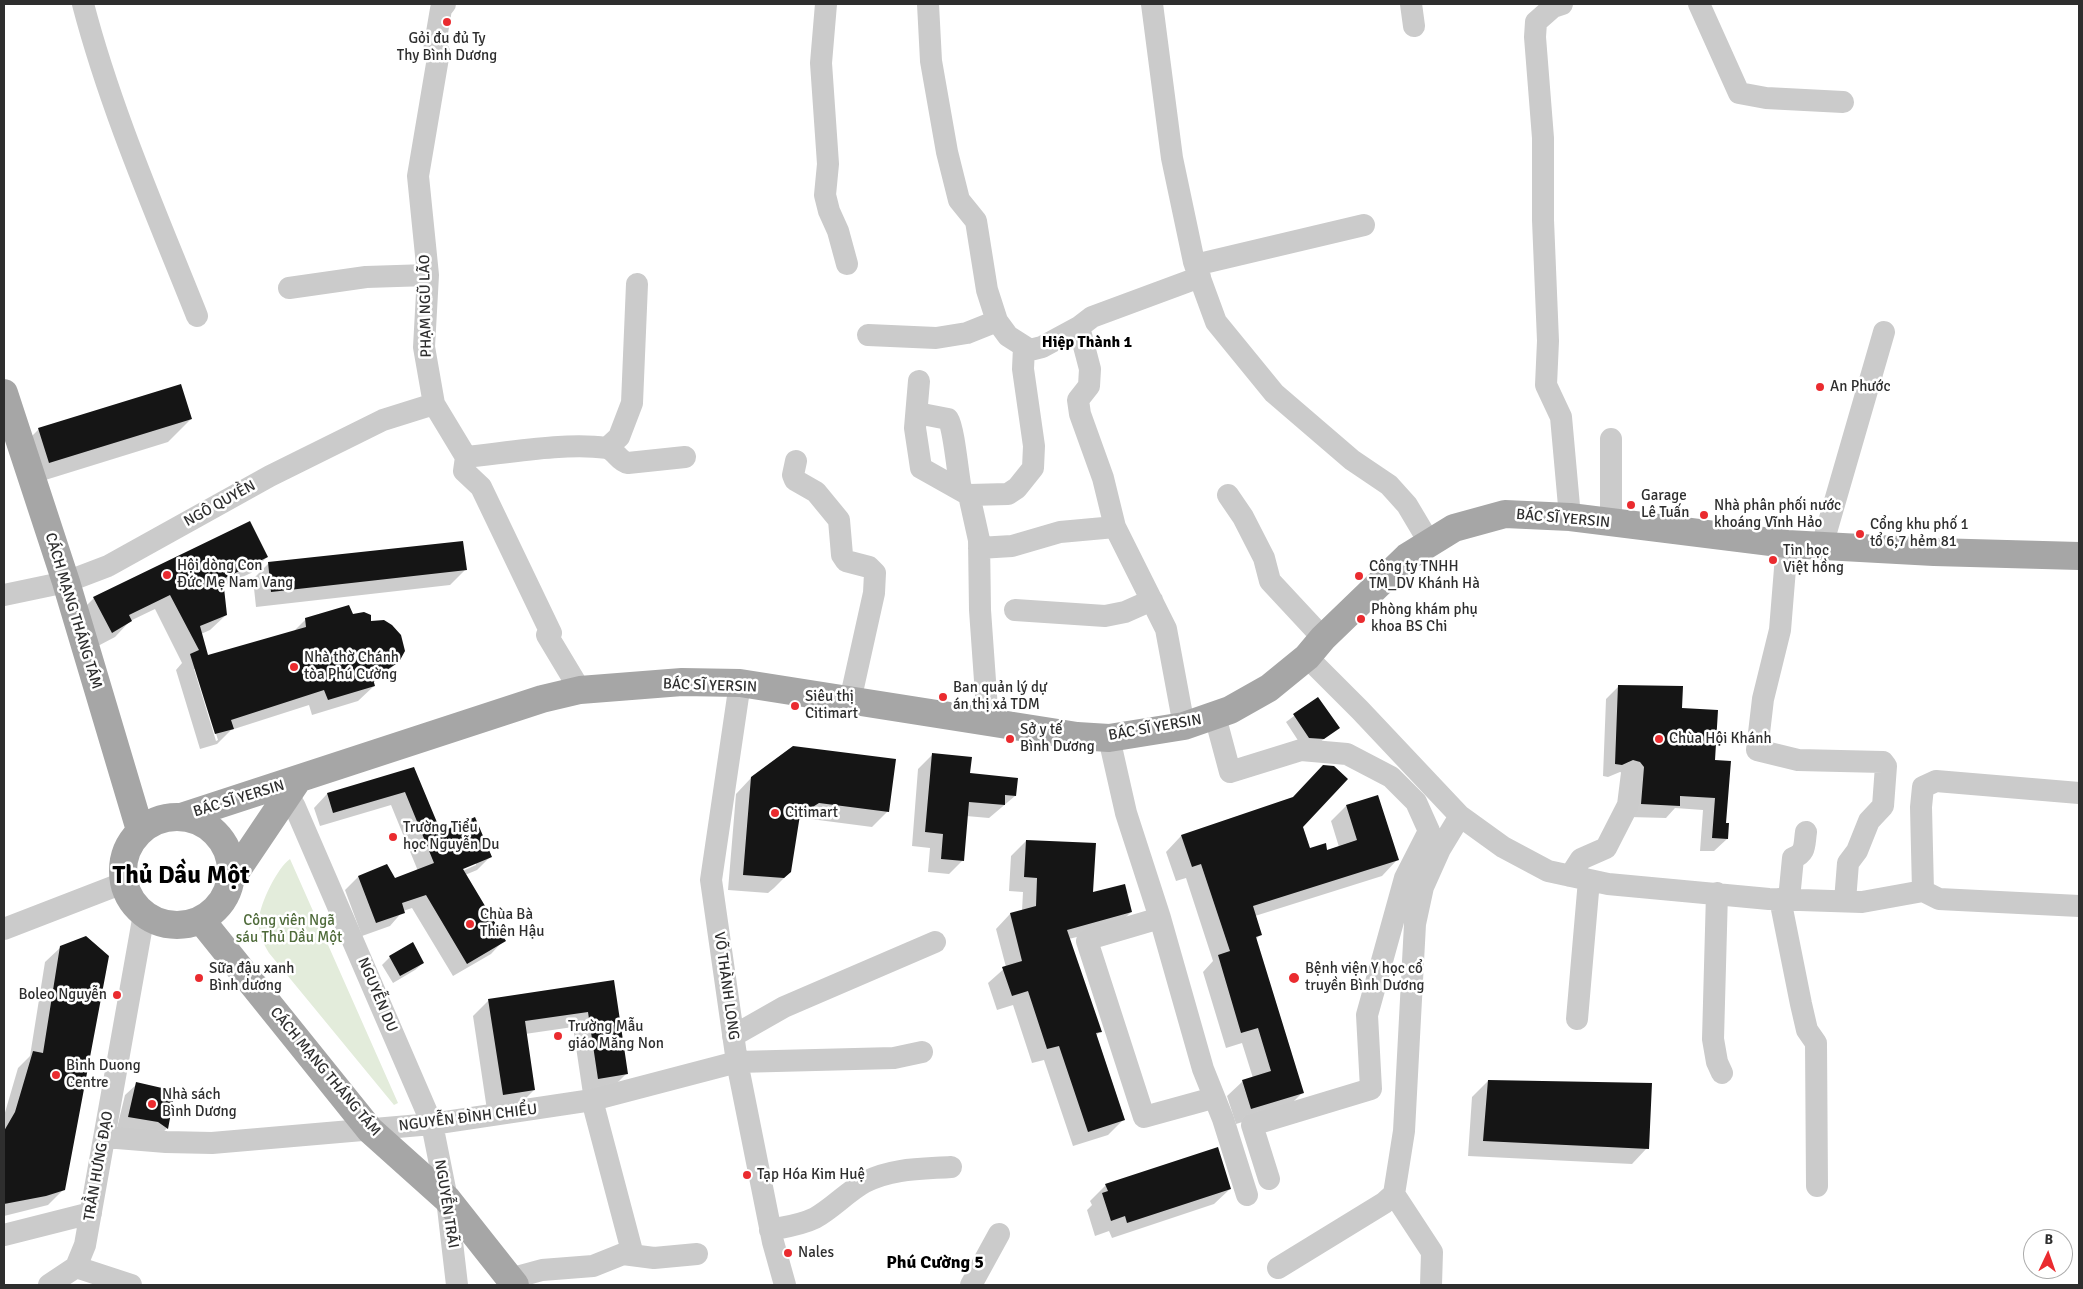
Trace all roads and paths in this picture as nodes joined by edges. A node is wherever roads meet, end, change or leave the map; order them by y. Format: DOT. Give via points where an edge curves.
graph roads {
  1 [pos="83,4"];
  2 [pos="445,4"];
  3 [pos="826,4"];
  4 [pos="928,4"];
  5 [pos="1152,4"];
  6 [pos="1411,4"];
  7 [pos="1562,4"];
  8 [pos="1699,4"];
  9 [pos="1414,26"];
  10 [pos="1843,102"];
  11 [pos="1364,224"];
  12 [pos="847,264"];
  13 [pos="1197,271"];
  14 [pos="428,275"];
  15 [pos="637,284"];
  16 [pos="289,288"];
  17 [pos="196,316"];
  18 [pos="997,321"];
  19 [pos="1079,327"];
  20 [pos="1884,332"];
  21 [pos="868,335"];
  22 [pos="1024,347"];
  23 [pos="919,381"];
  24 [pos="4,393"];
  25 [pos="434,404"];
  26 [pos="917,413"];
  27 [pos="1611,439"];
  28 [pos="608,448"];
  29 [pos="466,457"];
  30 [pos="685,457"];
  31 [pos="796,461"];
  32 [pos="965,493"];
  33 [pos="1228,495"];
  34 [pos="1570,517"];
  35 [pos="1611,523"];
  36 [pos="1115,528"];
  37 [pos="1429,542"];
  38 [pos="1787,544"];
  39 [pos="1822,546"];
  40 [pos="980,548"];
  41 [pos="2079,556"];
  42 [pos="66,582"];
  43 [pos="4,595"];
  44 [pos="1152,600"];
  45 [pos="1015,610"];
  46 [pos="1315,648"];
  47 [pos="740,684"];
  48 [pos="580,690"];
  49 [pos="850,701"];
  50 [pos="1215,716"];
  51 [pos="988,723"];
  52 [pos="1184,726"];
  53 [pos="1109,738"];
  54 [pos="1632,773"];
  55 [pos="289,787"];
  56 [pos="2079,792"];
  57 [pos="1460,816"];
  58 [pos="181,817"];
  59 [pos="140,830"];
  60 [pos="1806,832"];
  61 [pos="1580,878"];
  62 [pos="231,879"];
  63 [pos="123,883"];
  64 [pos="1923,891"];
  65 [pos="1717,892"];
  66 [pos="1785,899"];
  67 [pos="1845,901"];
  68 [pos="2079,906"];
  69 [pos="144,914"];
  70 [pos="1160,918"];
  71 [pos="201,920"];
  72 [pos="4,929"];
  73 [pos="936,942"];
  74 [pos="1577,1019"];
  75 [pos="733,1036"];
  76 [pos="922,1052"];
  77 [pos="737,1062"];
  78 [pos="1722,1073"];
  79 [pos="1213,1098"];
  80 [pos="592,1100"];
  81 [pos="432,1124"];
  82 [pos="370,1130"];
  83 [pos="105,1137"];
  84 [pos="951,1167"];
  85 [pos="1269,1179"];
  86 [pos="1817,1186"];
  87 [pos="1394,1194"];
  88 [pos="1247,1195"];
  89 [pos="448,1199"];
  90 [pos="91,1213"];
  91 [pos="770,1230"];
  92 [pos="4,1234"];
  93 [pos="999,1234"];
  94 [pos="697,1254"];
  95 [pos="633,1255"];
  96 [pos="76,1267"];
  97 [pos="1278,1268"];
  98 [pos="512,1282"];
  99 [pos="50,1285"];
  100 [pos="131,1285"];
  101 [pos="458,1285"];
  102 [pos="785,1285"];
  103 [pos="971,1285"];
  104 [pos="1431,1285"];
  1 -- 17 [label="street" via="92,40 129,143"];
  2 -- 14 [label="street, PHẠM NGŨ LÃO" via="441,9 434,50 438,52 418,176"];
  3 -- 12 [label="street" via="821,63 828,164 825,195"];
  4 -- 18 [label="street" via="931,61 946,152 959,200 976,220 987,290"];
  5 -- 13 [label="street" via="1172,158"];
  6 -- 9 [label="street"];
  7 -- 34 [label="street" via="1553,7 1536,22 1535,37 1543,138 1548,341 1546,385 1561,417"];
  8 -- 10 [label="street" via="1739,93 1766,98"];
  11 -- 13 [label="street"];
  13 -- 19 [label="street" via="1092,316"];
  13 -- 37 [label="street" via="1216,322 1274,393 1352,460 1389,485 1407,505"];
  14 -- 16 [label="street" via="366,277"];
  14 -- 25 [label="street, PHẠM NGŨ LÃO" via="424,347"];
  15 -- 28 [label="street" via="632,403 619,437"];
  18 -- 21 [label="street" via="967,333 936,338"];
  18 -- 22 [label="street" via="1008,336"];
  19 -- 22 [label="street" via="1042,347 1030,350"];
  19 -- 36 [label="street" via="1090,369 1089,386 1078,400 1080,414 1103,478"];
  20 -- 39 [label="street"];
  22 -- 32 [label="street" via="1023,369 1034,446 1033,468 1008,494"];
  23 -- 26 [label="street"];
  24 -- 42 [label="main road, CÁCH MẠNG THÁNG TÁM"];
  25 -- 29 [label="street, PHẠM NGŨ LÃO"];
  25 -- 42 [label="street, NGÔ QUYỀN" via="383,420 270,476 108,566"];
  26 -- 32 [label="street" via="915,428 921,468"];
  26 -- 32 [label="street" via="948,419 952,425"];
  27 -- 35 [label="street"];
  28 -- 29 [label="street" via="579,447"];
  28 -- 30 [label="street" via="628,463"];
  29 -- 48 [label="street, PHẠM NGŨ LÃO" via="464,471 481,487 551,633 547,635"];
  31 -- 49 [label="street" via="793,475 796,480 816,492 839,520 842,555 846,561 869,567 875,573 874,593"];
  32 -- 40 [label="street"];
  33 -- 46 [label="street" via="1264,558 1270,581"];
  34 -- 35 [label="main road, BÁC SĨ YERSIN"];
  34 -- 37 [label="main road, BÁC SĨ YERSIN" via="1505,514 1454,528"];
  35 -- 38 [label="main road, BÁC SĨ YERSIN"];
  36 -- 40 [label="street" via="1070,530 1012,546"];
  36 -- 44 [label="street"];
  37 -- 46 [label="main road, BÁC SĨ YERSIN" via="1407,558"];
  38 -- 39 [label="main road, BÁC SĨ YERSIN"];
  38 -- 67 [label="street" via="1780,630 1763,699 1757,750 1798,760 1868,760 1883,762 1886,766 1882,810 1869,822 1848,863"];
  39 -- 41 [label="main road, BÁC SĨ YERSIN"];
  40 -- 51 [label="street" via="980,610"];
  42 -- 43 [label="street, NGÔ QUYỀN"];
  42 -- 59 [label="main road, CÁCH MẠNG THÁNG TÁM"];
  44 -- 45 [label="street" via="1125,612 1105,616"];
  44 -- 52 [label="street" via="1166,630"];
  46 -- 50 [label="main road, BÁC SĨ YERSIN" via="1269,688"];
  46 -- 57 [label="street" via="1386,737"];
  47 -- 48 [label="main road, BÁC SĨ YERSIN" via="682,682"];
  47 -- 49 [label="main road, BÁC SĨ YERSIN"];
  47 -- 75 [label="street, VÕ THÀNH LONG" via="711,880"];
  48 -- 55 [label="main road, BÁC SĨ YERSIN" via="542,699"];
  49 -- 51 [label="main road, BÁC SĨ YERSIN"];
  50 -- 52 [label="main road, BÁC SĨ YERSIN"];
  50 -- 85 [label="street" via="1230,772 1301,750 1347,754 1391,777 1416,802 1429,831 1405,878 1367,1015 1371,1089 1252,1125"];
  51 -- 53 [label="main road, BÁC SĨ YERSIN"];
  52 -- 53 [label="main road, BÁC SĨ YERSIN"];
  53 -- 70 [label="street" via="1126,813"];
  54 -- 61 [label="street" via="1628,805 1606,848 1581,859"];
  55 -- 58 [label="main road, BÁC SĨ YERSIN"];
  55 -- 62 [label="main road, BÁC SĨ YERSIN"];
  55 -- 81 [label="street, NGUYỄN DU"];
  56 -- 64 [label="street" via="1936,781 1923,787 1920,807"];
  57 -- 61 [label="street" via="1503,847 1548,872"];
  57 -- 87 [label="street" via="1426,880 1415,924 1404,1131"];
  58 -- 59 [label="main road" via="152,822"];
  58 -- 62 [label="main road" via="199,821 214,831 230,861"];
  59 -- 63 [label="main road" via="125,854"];
  60 -- 66 [label="street" via="1804,851 1793,858"];
  61 -- 65 [label="street" via="1608,884"];
  61 -- 74 [label="street"];
  62 -- 71 [label="main road" via="215,910"];
  63 -- 69 [label="main road" via="134,906"];
  63 -- 72 [label="street"];
  64 -- 67 [label="street" via="1862,902"];
  64 -- 68 [label="street" via="1939,899"];
  65 -- 66 [label="street"];
  65 -- 78 [label="street" via="1713,1039"];
  66 -- 67 [label="street"];
  66 -- 86 [label="street" via="1800,1004 1807,1030 1816,1043"];
  69 -- 71 [label="main road" via="157,922 172,925 187,925"];
  69 -- 83 [label="street, TRẦN HƯNG ĐẠO"];
  70 -- 79 [label="street"];
  70 -- 79 [label="street" via="1087,941 1144,1117"];
  71 -- 82 [label="main road, CÁCH MẠNG THÁNG TÁM"];
  73 -- 75 [label="street" via="784,1007"];
  75 -- 77 [label="street, VÕ THÀNH LONG"];
  76 -- 77 [label="street, NGUYỄN ĐÌNH CHIỂU" via="894,1058"];
  77 -- 80 [label="street, NGUYỄN ĐÌNH CHIỂU"];
  77 -- 91 [label="street, VÕ THÀNH LONG"];
  79 -- 88 [label="street"];
  80 -- 81 [label="street, NGUYỄN ĐÌNH CHIỂU"];
  80 -- 95 [label="street"];
  81 -- 82 [label="street, NGUYỄN ĐÌNH CHIỂU"];
  81 -- 89 [label="street, NGUYỄN TRÃI"];
  82 -- 83 [label="street, NGUYỄN ĐÌNH CHIỂU" via="212,1143"];
  82 -- 89 [label="main road, CÁCH MẠNG THÁNG TÁM"];
  83 -- 90 [label="street, TRẦN HƯNG ĐẠO"];
  84 -- 91 [label="street" via="883,1175 866,1182 815,1218"];
  87 -- 97 [label="street"];
  87 -- 104 [label="street" via="1432,1252"];
  89 -- 98 [label="main road, CÁCH MẠNG THÁNG TÁM"];
  89 -- 101 [label="street, NGUYỄN TRÃI"];
  90 -- 92 [label="street"];
  90 -- 96 [label="street, TRẦN HƯNG ĐẠO" via="85,1245"];
  91 -- 102 [label="street, VÕ THÀNH LONG"];
  93 -- 103 [label="street"];
  94 -- 95 [label="street" via="671,1258"];
  95 -- 98 [label="street" via="623,1254 593,1266 542,1270"];
  96 -- 99 [label="street"];
  96 -- 100 [label="street"];
}
